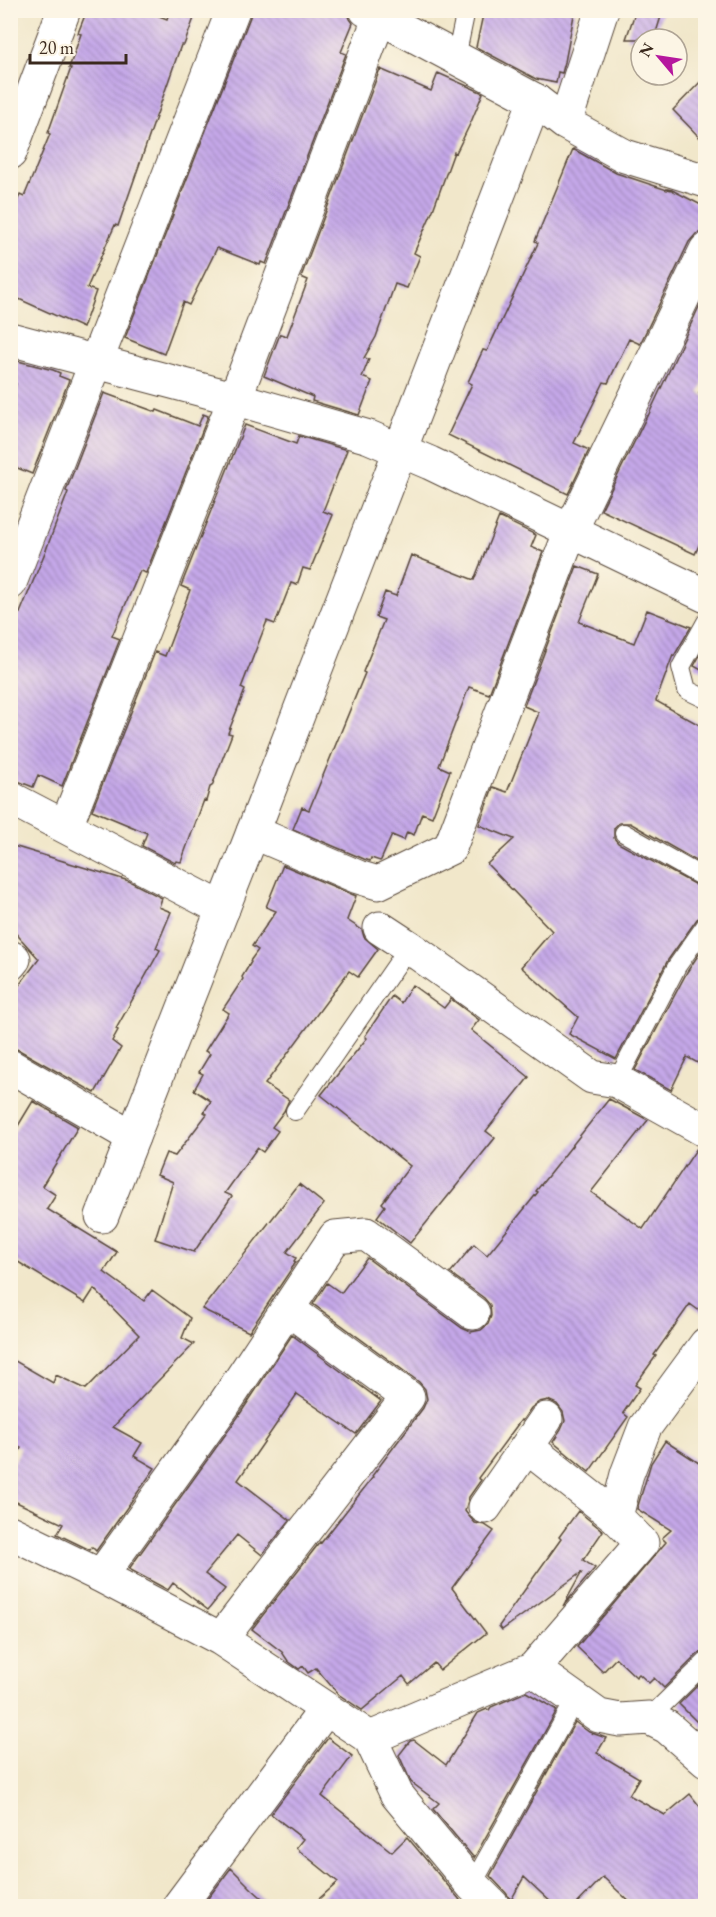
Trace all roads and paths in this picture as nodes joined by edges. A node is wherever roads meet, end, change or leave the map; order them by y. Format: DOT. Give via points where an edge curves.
graph roads {
  1 [pos="64,10"];
  2 [pos="233,10"];
  3 [pos="466,10"];
  4 [pos="602,10"];
  5 [pos="373,13"];
  6 [pos="456,58"];
  7 [pos="535,100"];
  8 [pos="565,123"];
  9 [pos="10,153"];
  10 [pos="705,181"];
  11 [pos="705,250"];
  12 [pos="10,339"];
  13 [pos="98,362"];
  14 [pos="233,398"];
  15 [pos="401,450"];
  16 [pos="571,530"];
  17 [pos="10,583"];
  18 [pos="705,596"];
  19 [pos="705,622"];
  20 [pos="705,699"];
  21 [pos="10,798"];
  22 [pos="66,826"];
  23 [pos="253,832"];
  24 [pos="624,833"];
  25 [pos="705,879"];
  26 [pos="223,909"];
  27 [pos="705,925"];
  28 [pos="380,928"];
  29 [pos="409,947"];
  30 [pos="10,957"];
  31 [pos="10,964"];
  32 [pos="10,1066"];
  33 [pos="617,1081"];
  34 [pos="295,1111"];
  35 [pos="705,1131"];
  36 [pos="133,1137"];
  37 [pos="102,1216"];
  38 [pos="288,1309"];
  39 [pos="473,1313"];
  40 [pos="705,1344"];
  41 [pos="546,1419"];
  42 [pos="527,1447"];
  43 [pos="485,1507"];
  44 [pos="616,1516"];
  45 [pos="10,1532"];
  46 [pos="101,1576"];
  47 [pos="221,1639"];
  48 [pos="705,1662"];
  49 [pos="533,1669"];
  50 [pos="575,1700"];
  51 [pos="326,1709"];
  52 [pos="649,1718"];
  53 [pos="370,1738"];
  54 [pos="705,1761"];
  55 [pos="482,1896"];
  56 [pos="178,1906"];
  1 -- 9 [label="street"];
  2 -- 13 [label="street"];
  3 -- 6 [label="lane"];
  4 -- 8 [label="street"];
  5 -- 6 [label="street"];
  5 -- 14 [label="street"];
  6 -- 7 [label="street"];
  7 -- 8 [label="street"];
  7 -- 15 [label="street"];
  8 -- 10 [label="street" via="625,156"];
  11 -- 16 [label="street"];
  12 -- 13 [label="street"];
  13 -- 14 [label="street"];
  13 -- 17 [label="street"];
  14 -- 15 [label="street"];
  14 -- 22 [label="street"];
  15 -- 16 [label="street"];
  15 -- 23 [label="street"];
  16 -- 18 [label="street"];
  16 -- 23 [label="street" via="450,848 378,883"];
  19 -- 20 [label="lane" via="681,667 687,690"];
  21 -- 22 [label="street"];
  22 -- 26 [label="street"];
  23 -- 26 [label="street"];
  24 -- 25 [label="lane"];
  26 -- 36 [label="street"];
  27 -- 33 [label="lane" via="677,966"];
  28 -- 29 [label="street"];
  29 -- 33 [label="street" via="592,1077"];
  29 -- 34 [label="lane"];
  30 -- 31 [label="street" via="14,959"];
  32 -- 36 [label="street"];
  33 -- 35 [label="street"];
  36 -- 37 [label="street"];
  38 -- 39 [label="street" via="335,1237 366,1234"];
  38 -- 46 [label="street"];
  38 -- 47 [label="street" via="408,1397"];
  40 -- 44 [label="street" via="645,1426"];
  41 -- 42 [label="street"];
  42 -- 43 [label="street"];
  42 -- 44 [label="street"];
  44 -- 49 [label="street" via="642,1543"];
  45 -- 46 [label="street"];
  46 -- 47 [label="street"];
  47 -- 51 [label="street"];
  48 -- 52 [label="lane"];
  49 -- 50 [label="street"];
  49 -- 53 [label="street"];
  50 -- 52 [label="street" via="599,1716 620,1720"];
  50 -- 55 [label="lane"];
  51 -- 53 [label="street"];
  51 -- 56 [label="street"];
  52 -- 54 [label="street" via="667,1727"];
  53 -- 55 [label="street" via="397,1795"];
}
